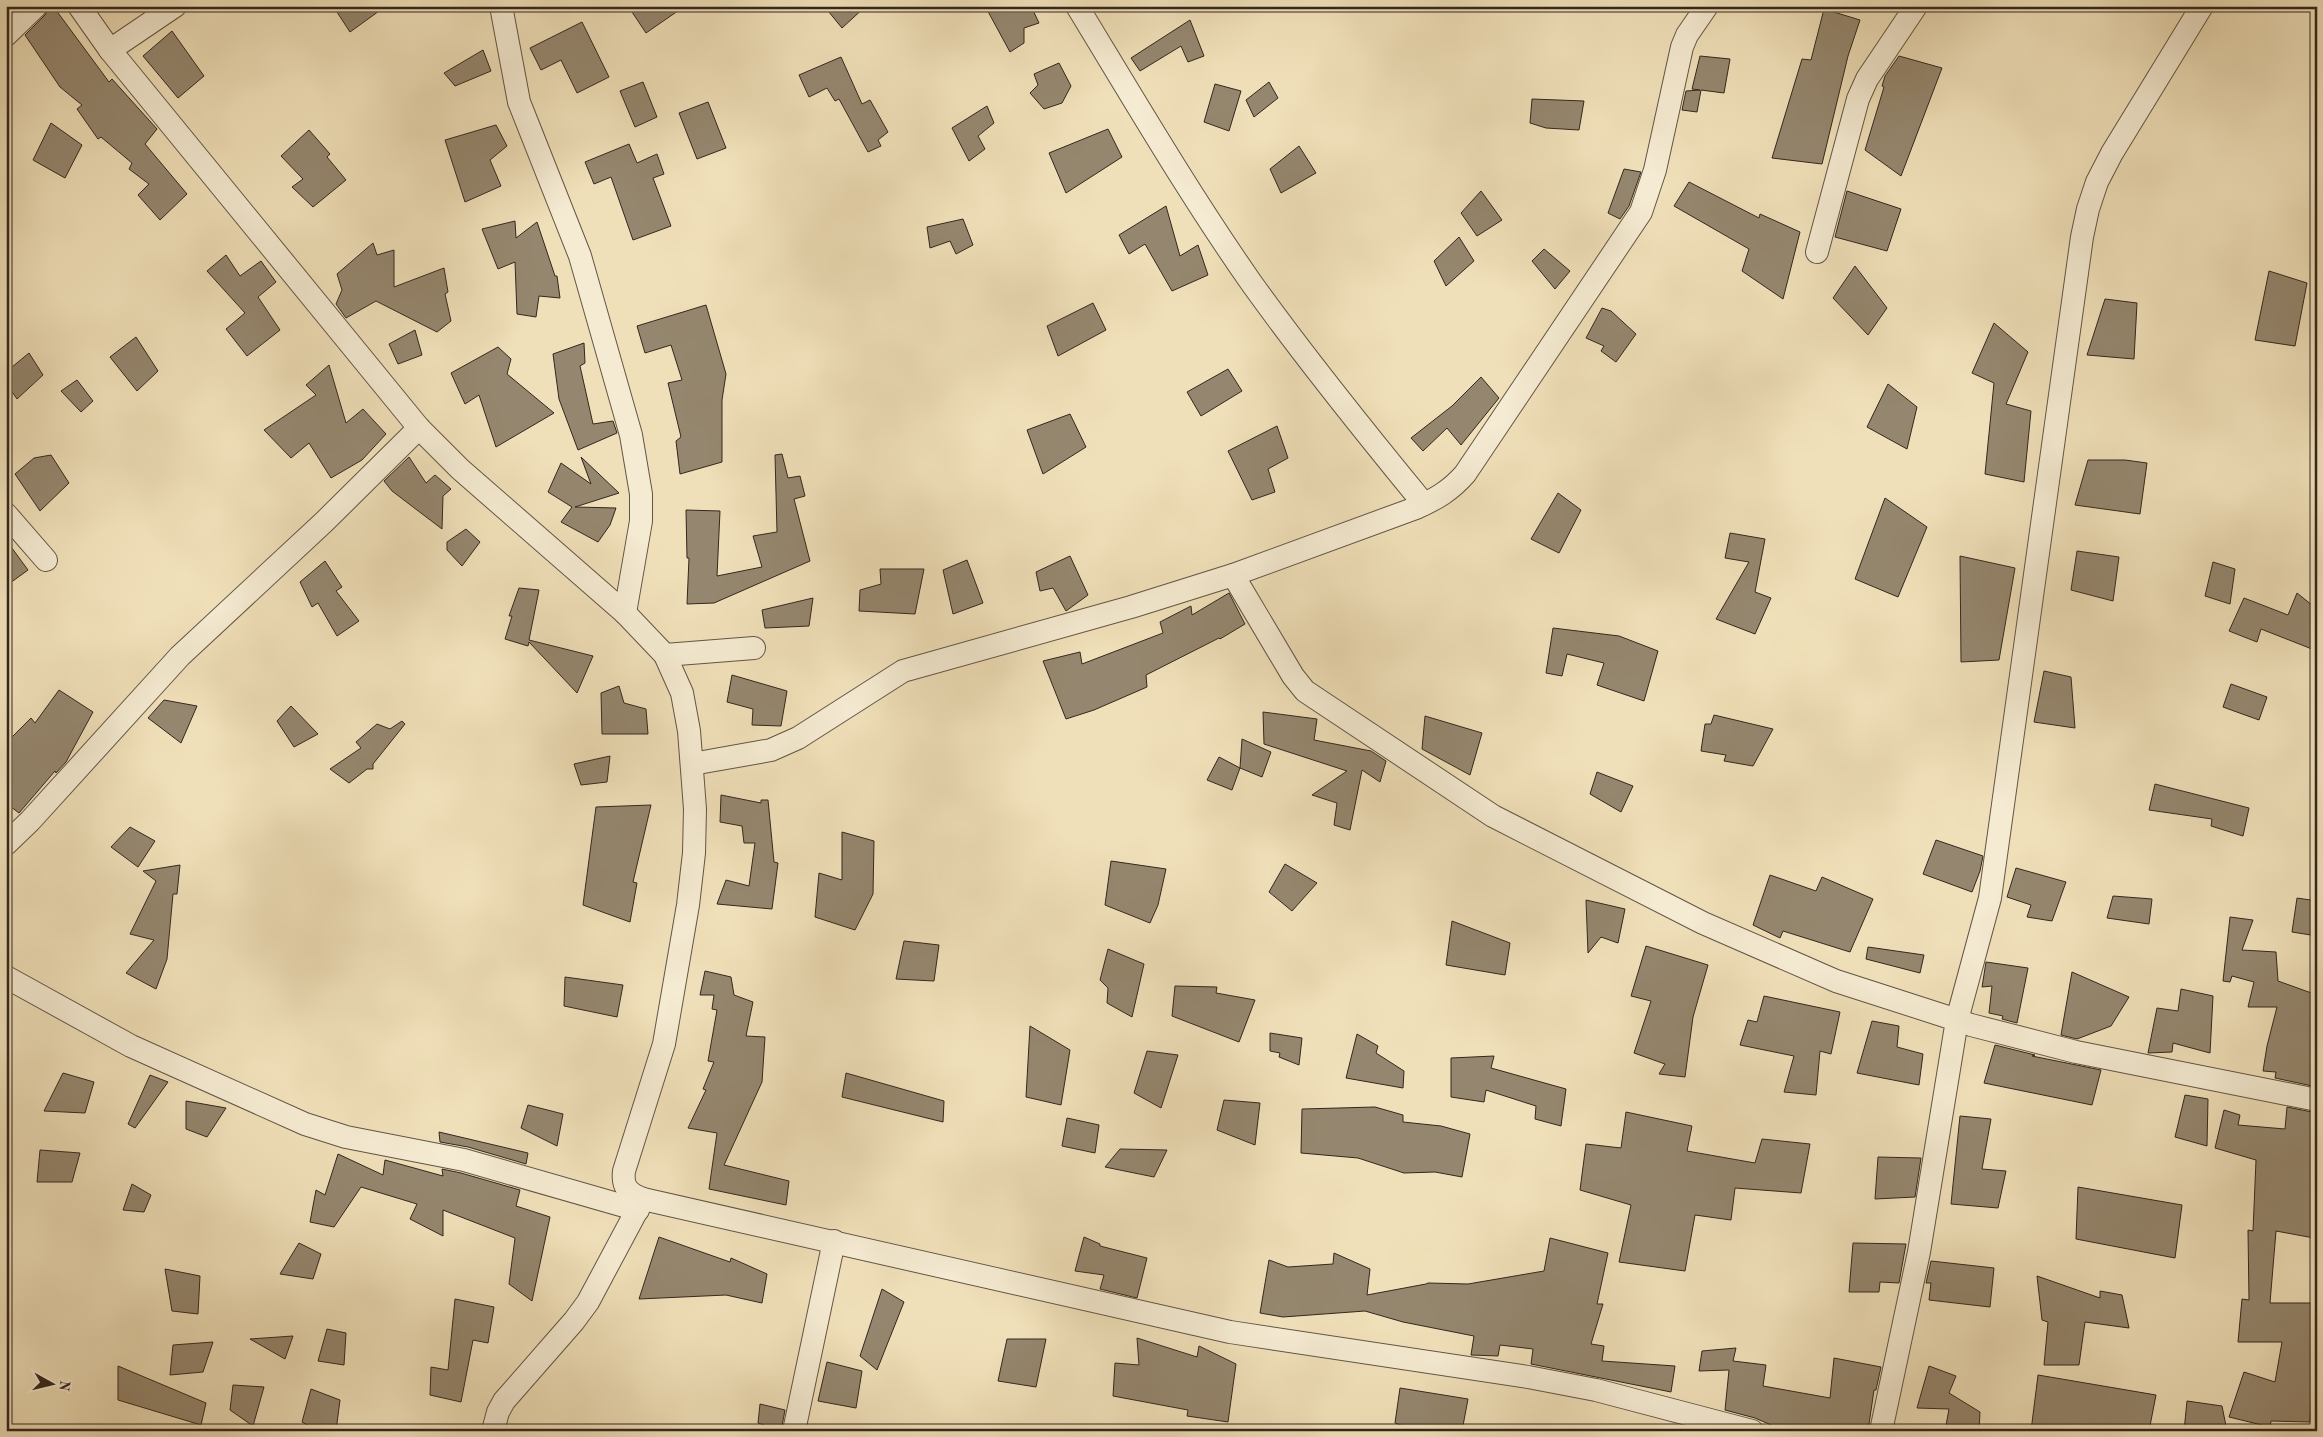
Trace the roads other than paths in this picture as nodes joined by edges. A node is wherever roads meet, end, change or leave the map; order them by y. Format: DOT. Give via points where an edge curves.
graph roads {
  1 [pos="36,6"];
  2 [pos="79,6"];
  3 [pos="175,6"];
  4 [pos="501,6"];
  5 [pos="1077,6"];
  6 [pos="1706,6"];
  7 [pos="1916,6"];
  8 [pos="2202,6"];
  9 [pos="6,35"];
  10 [pos="110,50"];
  11 [pos="1816,252"];
  12 [pos="418,428"];
  13 [pos="1424,504"];
  14 [pos="6,514"];
  15 [pos="46,560"];
  16 [pos="1233,574"];
  17 [pos="625,612"];
  18 [pos="754,648"];
  19 [pos="664,655"];
  20 [pos="692,764"];
  21 [pos="6,844"];
  22 [pos="6,977"];
  23 [pos="1957,1020"];
  24 [pos="2317,1100"];
  25 [pos="640,1205"];
  26 [pos="834,1241"];
  27 [pos="493,1431"];
  28 [pos="794,1431"];
  29 [pos="1752,1431"];
  30 [pos="1881,1431"];
  1 -- 9 [label="street"];
  2 -- 10 [label="street"];
  3 -- 10 [label="street"];
  4 -- 17 [label="street" via="519,102 580,256 634,450 641,494 640,521"];
  5 -- 13 [label="street" via="1186,185 1250,280 1304,354"];
  6 -- 13 [label="street" via="1682,47 1656,170 1641,212 1465,474 1452,489"];
  7 -- 11 [label="street" via="1858,99"];
  8 -- 23 [label="street" via="2112,153 2088,209 1990,898"];
  10 -- 12 [label="street"];
  12 -- 17 [label="street" via="460,469"];
  12 -- 21 [label="street" via="324,522 180,656"];
  13 -- 16 [label="street"];
  14 -- 15 [label="street"];
  16 -- 20 [label="street" via="1131,607 903,672 798,738 771,750"];
  16 -- 23 [label="street" via="1289,670 1305,691 1492,816 1721,931 1836,981"];
  17 -- 19 [label="street"];
  18 -- 19 [label="street"];
  19 -- 20 [label="street" via="682,693"];
  20 -- 25 [label="street" via="694,853 688,905 664,1044 624,1171 626,1188"];
  22 -- 25 [label="street" via="131,1046 325,1132 464,1160"];
  23 -- 24 [label="street" via="2076,1052"];
  23 -- 30 [label="street" via="1919,1252"];
  25 -- 26 [label="street"];
  25 -- 27 [label="street" via="588,1302 504,1401"];
  26 -- 28 [label="street"];
  26 -- 29 [label="street" via="1221,1330 1528,1377 1596,1390"];
}
